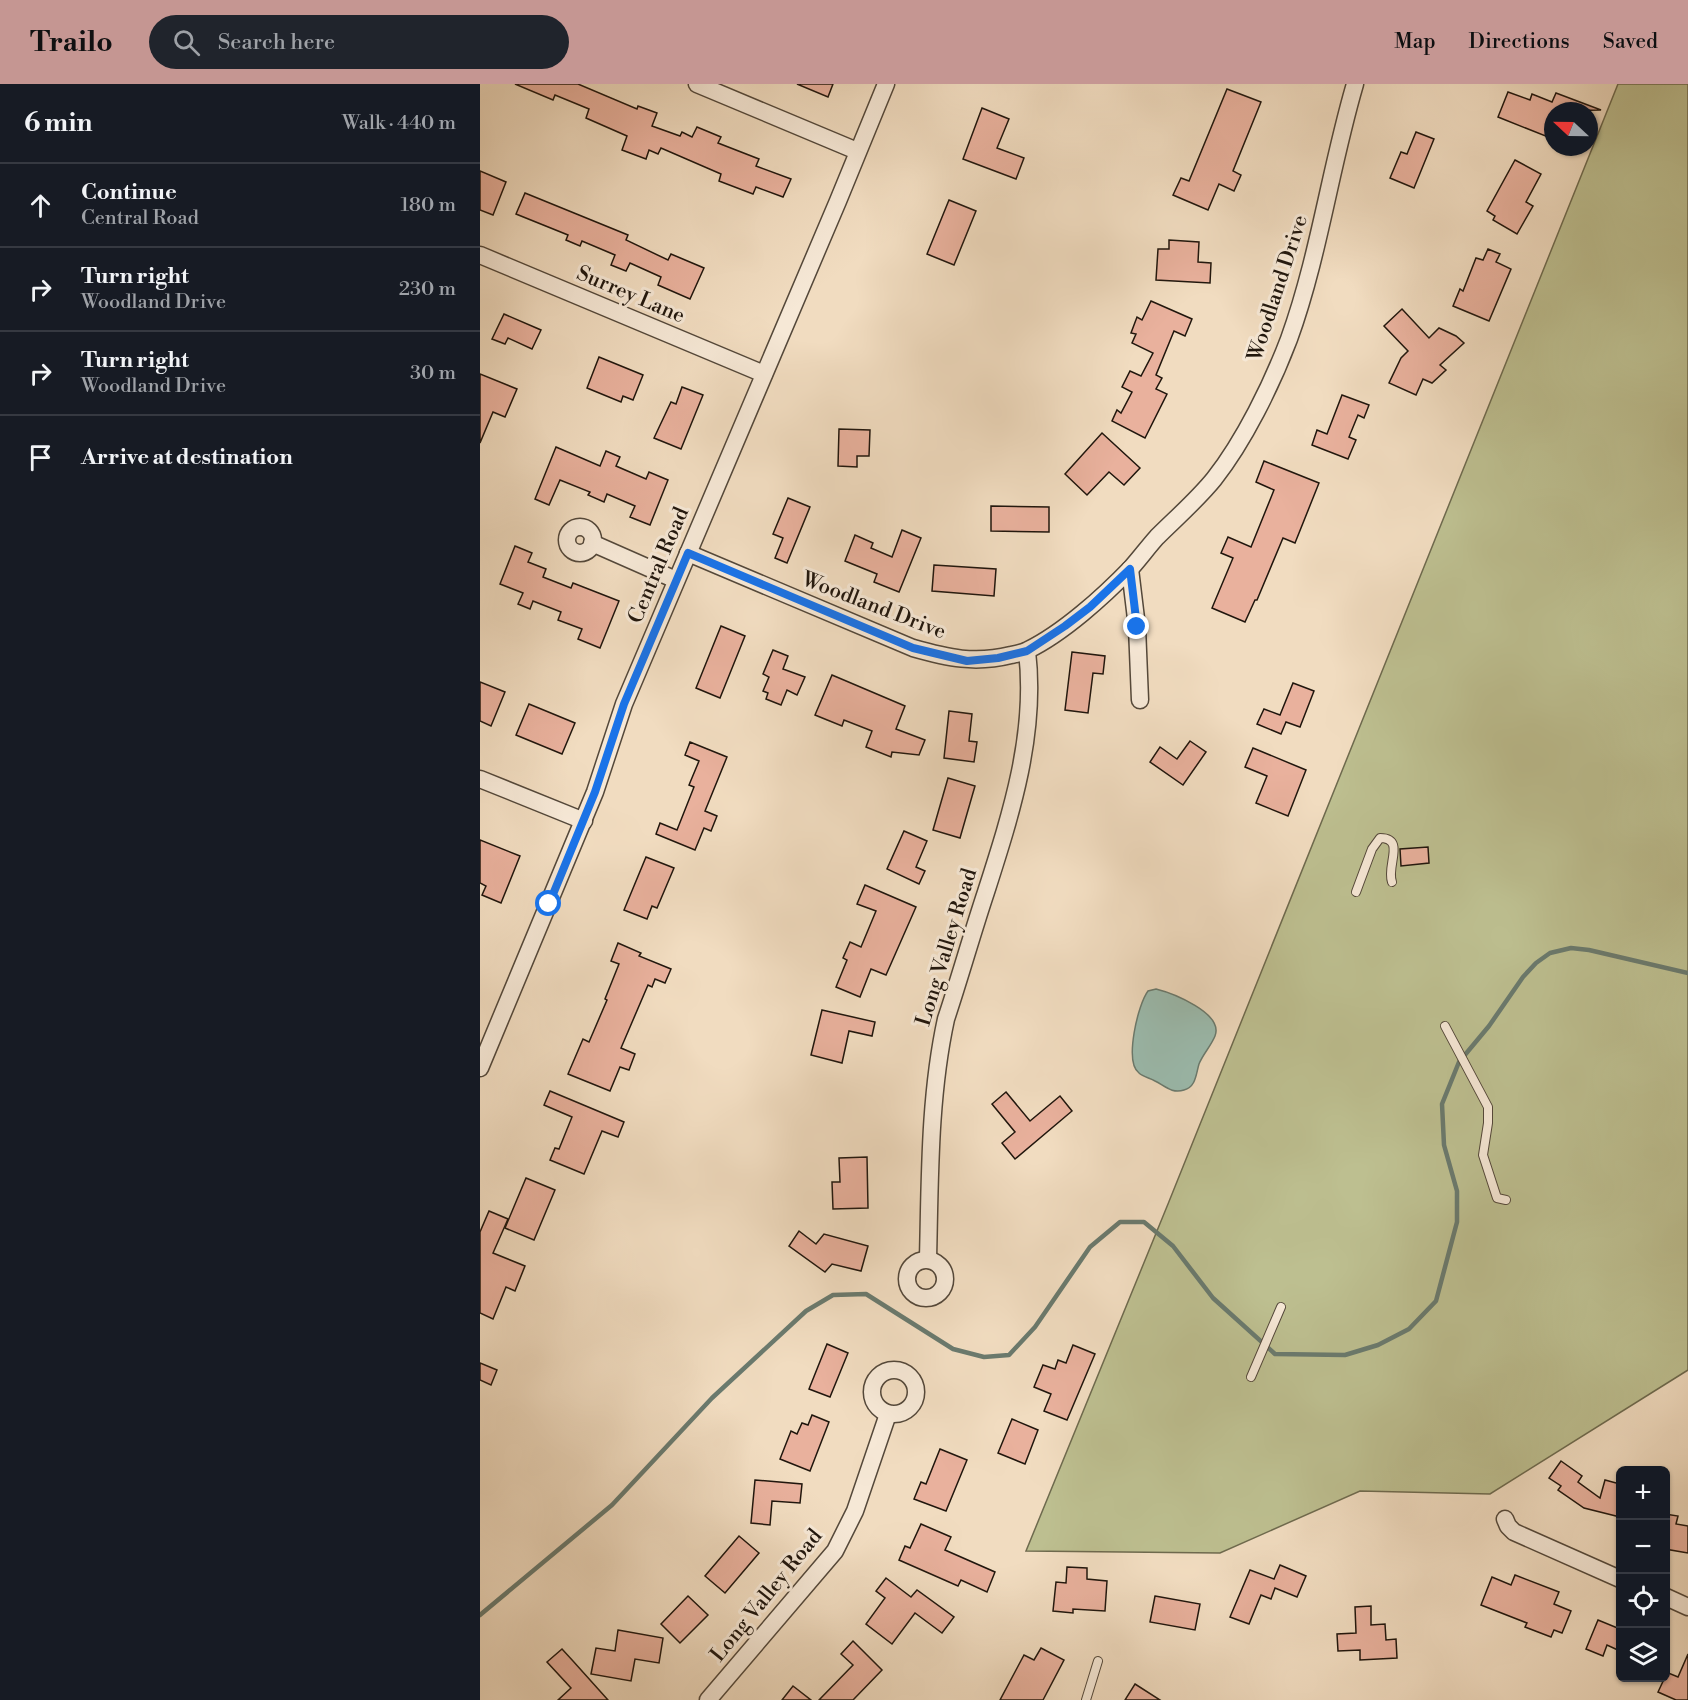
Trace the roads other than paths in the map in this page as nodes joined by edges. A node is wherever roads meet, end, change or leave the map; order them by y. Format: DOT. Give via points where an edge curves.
graph roads {
  1 [pos="697,84"];
  2 [pos="886,84"];
  3 [pos="1355,84"];
  4 [pos="857,152"];
  5 [pos="480,255"];
  6 [pos="765,374"];
  7 [pos="592,543"];
  8 [pos="688,553"];
  9 [pos="1130,569"];
  10 [pos="676,579"];
  11 [pos="1027,651"];
  12 [pos="1140,700"];
  13 [pos="480,778"];
  14 [pos="584,821"];
  15 [pos="1392,882"];
  16 [pos="1356,892"];
  17 [pos="1445,1026"];
  18 [pos="480,1068"];
  19 [pos="1506,1200"];
  20 [pos="928,1259"];
  21 [pos="1281,1307"];
  22 [pos="1251,1377"];
  23 [pos="888,1414"];
  24 [pos="1504,1519"];
  25 [pos="1616,1577"];
  26 [pos="1670,1599"];
  27 [pos="1688,1606"];
  28 [pos="1098,1661"];
  29 [pos="708,1700"];
  30 [pos="1086,1700"];
  1 -- 4 [label="street"];
  2 -- 4 [label="street, Central Road"];
  3 -- 9 [label="street, Woodland Drive" via="1309,276 1272,378 1219,472"];
  4 -- 6 [label="street, Central Road"];
  5 -- 6 [label="street, Surrey Lane"];
  6 -- 8 [label="street, Central Road"];
  7 -- 10 [label="street"];
  8 -- 10 [label="street, Central Road"];
  8 -- 11 [label="street, Woodland Drive" via="913,648 967,661"];
  9 -- 11 [label="street, Woodland Drive" via="1090,607"];
  9 -- 12 [label="street"];
  10 -- 14 [label="street, Central Road" via="624,704"];
  11 -- 20 [label="street, Long Valley Road" via="1028,717 1018,787 946,1019 936,1072"];
  13 -- 14 [label="street"];
  14 -- 18 [label="street, Central Road"];
  15 -- 16 [label="lane" via="1389,873 1394,843 1380,838"];
  17 -- 19 [label="lane" via="1488,1107 1483,1155 1497,1198"];
  21 -- 22 [label="lane"];
  23 -- 29 [label="street, Long Valley Road" via="855,1511 835,1551"];
  24 -- 25 [label="street" via="1514,1532"];
  26 -- 27 [label="street"];
  28 -- 30 [label="lane"];
}
